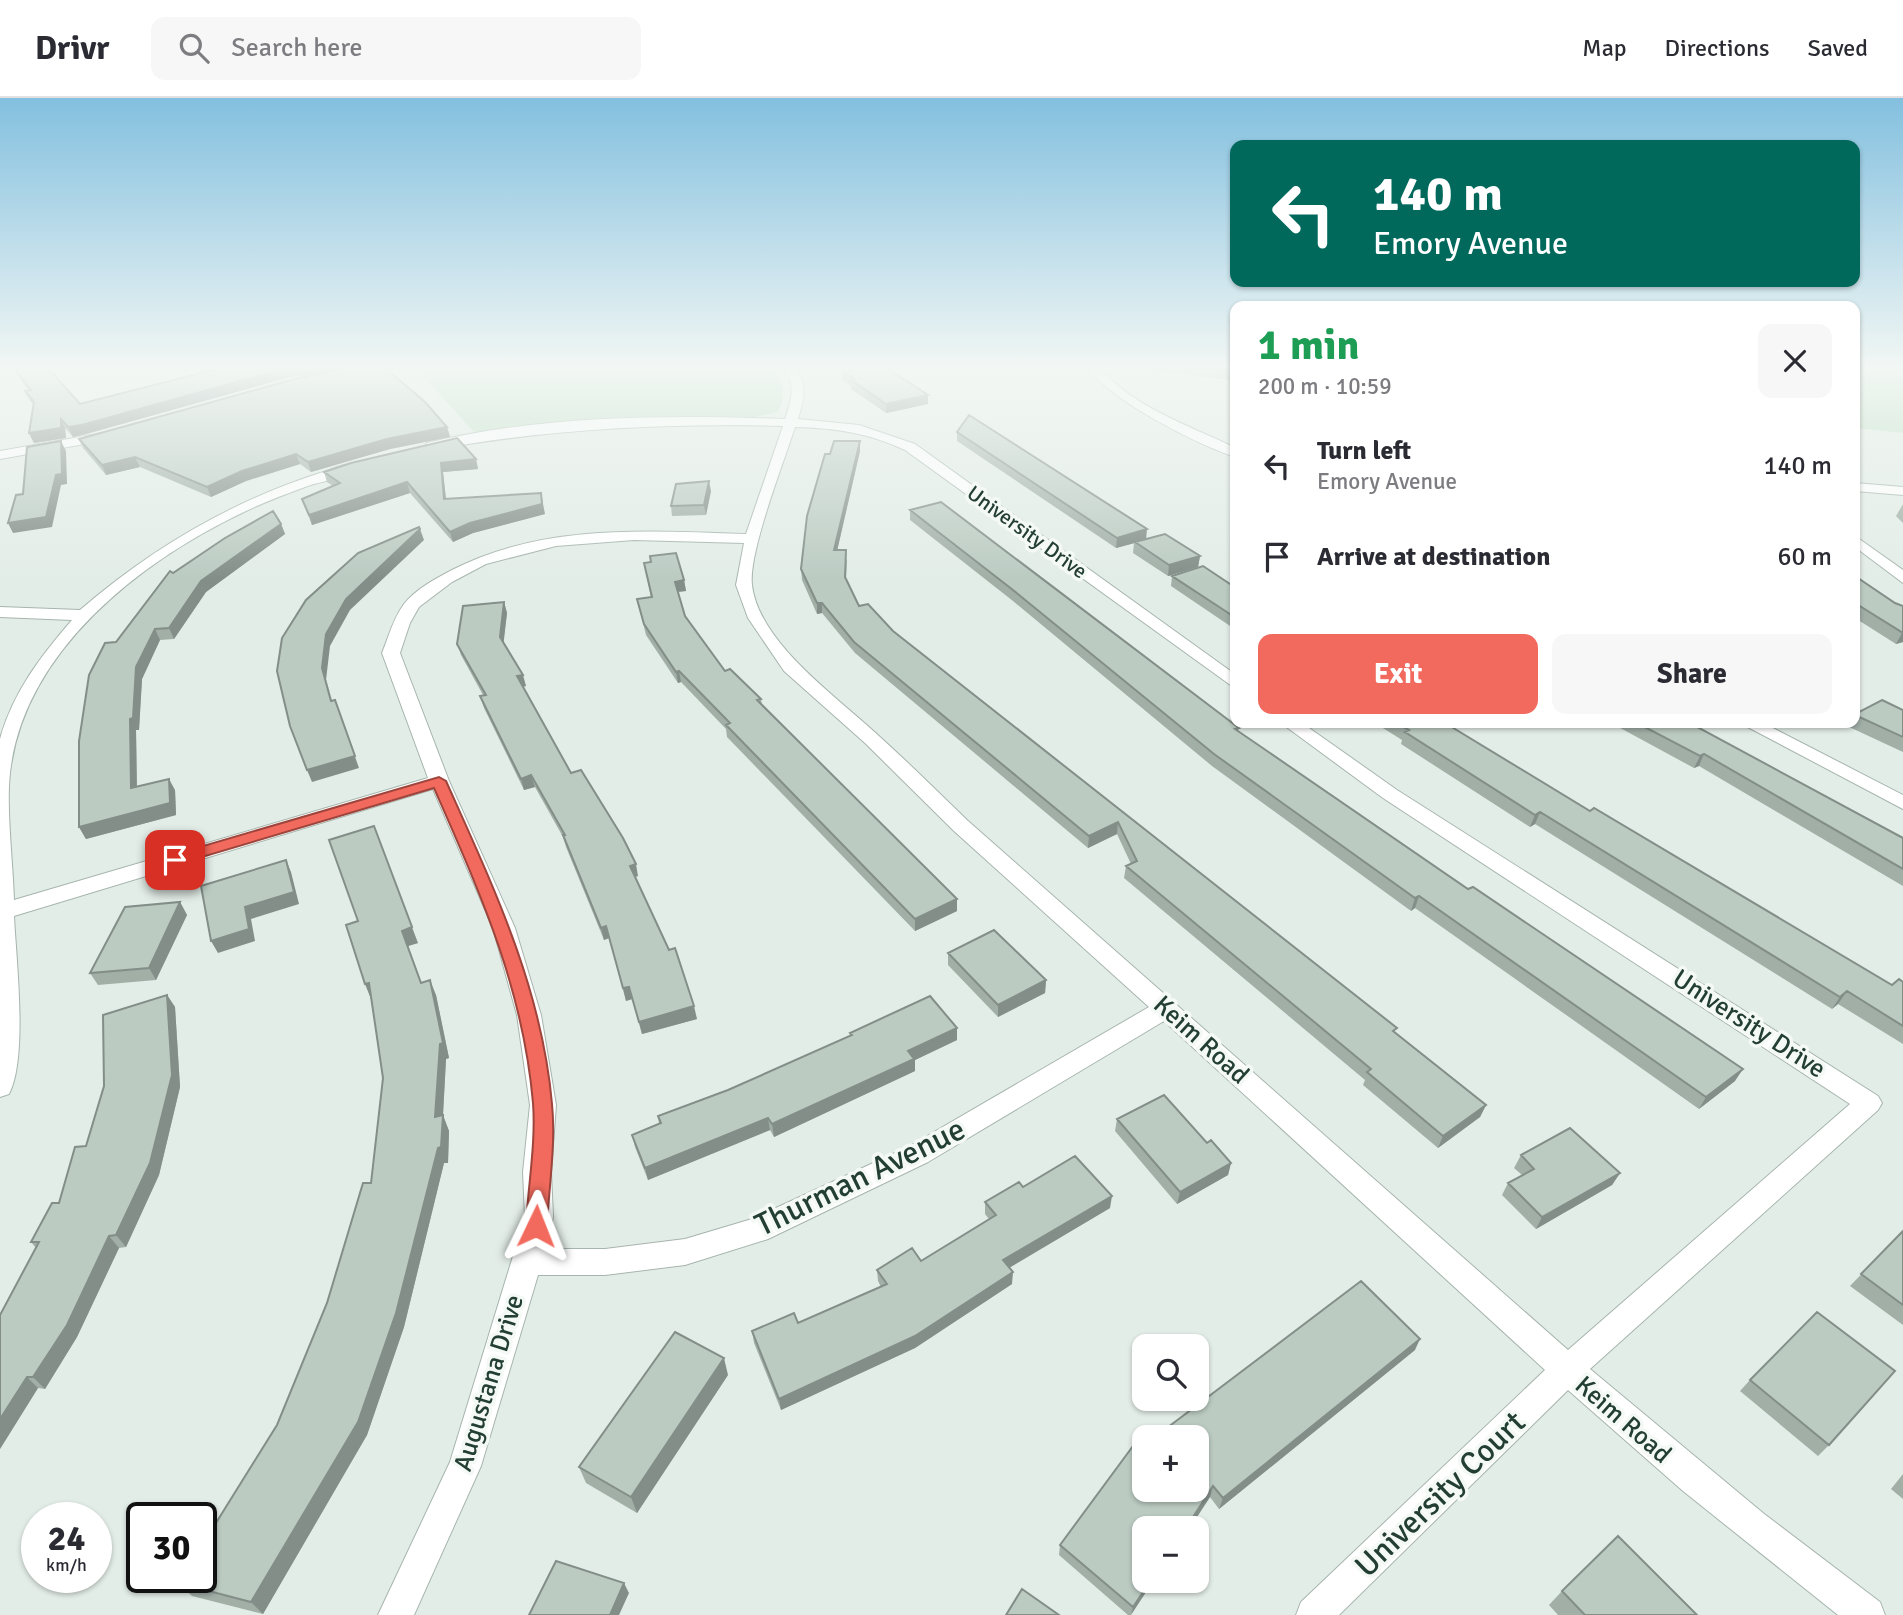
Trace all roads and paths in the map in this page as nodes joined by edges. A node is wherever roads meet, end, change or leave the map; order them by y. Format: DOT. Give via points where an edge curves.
graph roads {
  1 [pos="95,438"];
  2 [pos="472,438"];
  3 [pos="786,438"];
  4 [pos="892,438"];
  5 [pos="1206,438"];
  6 [pos="420,448"];
  7 [pos="1230,450"];
  8 [pos="0,455"];
  9 [pos="371,462"];
  10 [pos="1860,487"];
  11 [pos="1903,491"];
  12 [pos="752,539"];
  13 [pos="1860,544"];
  14 [pos="1903,578"];
  15 [pos="0,612"];
  16 [pos="83,615"];
  17 [pos="1230,680"];
  18 [pos="1297,728"];
  19 [pos="1759,728"];
  20 [pos="439,781"];
  21 [pos="1903,803"];
  22 [pos="4,911"];
  23 [pos="1167,1008"];
  24 [pos="0,1087"];
  25 [pos="527,1262"];
  26 [pos="1566,1371"];
  27 [pos="396,1615"];
  28 [pos="1314,1615"];
  29 [pos="1867,1615"];
  1 -- 8 [label="street"];
  2 -- 6 [label="street, University Drive"];
  3 -- 12 [label="street, Keim Road"];
  4 -- 17 [label="street, University Drive"];
  5 -- 7 [label="street"];
  9 -- 16 [label="street" via="220,517 166,550"];
  10 -- 11 [label="street"];
  12 -- 20 [label="street, Augustana Drive" via="558,540 500,552 433,586 406,612 391,653"];
  12 -- 23 [label="street, Keim Road" via="744,585 756,618 790,667"];
  13 -- 14 [label="street"];
  15 -- 16 [label="street"];
  16 -- 22 [label="street" via="33,678 8,731 0,773"];
  18 -- 26 [label="street, University Drive" via="1390,794 1869,1103"];
  19 -- 21 [label="street"];
  20 -- 22 [label="street"];
  20 -- 25 [label="street, Augustana Drive" via="503,928 528,1015 543,1105 537,1172 539,1217"];
  22 -- 24 [label="street" via="6,1051"];
  23 -- 25 [label="street, Thurman Avenue" via="919,1154 758,1230 685,1252 605,1262"];
  23 -- 26 [label="street, Keim Road"];
  25 -- 27 [label="street, Augustana Drive" via="465,1466"];
  26 -- 28 [label="street, University Court"];
  26 -- 29 [label="street, Keim Road" via="1676,1466"];
}
